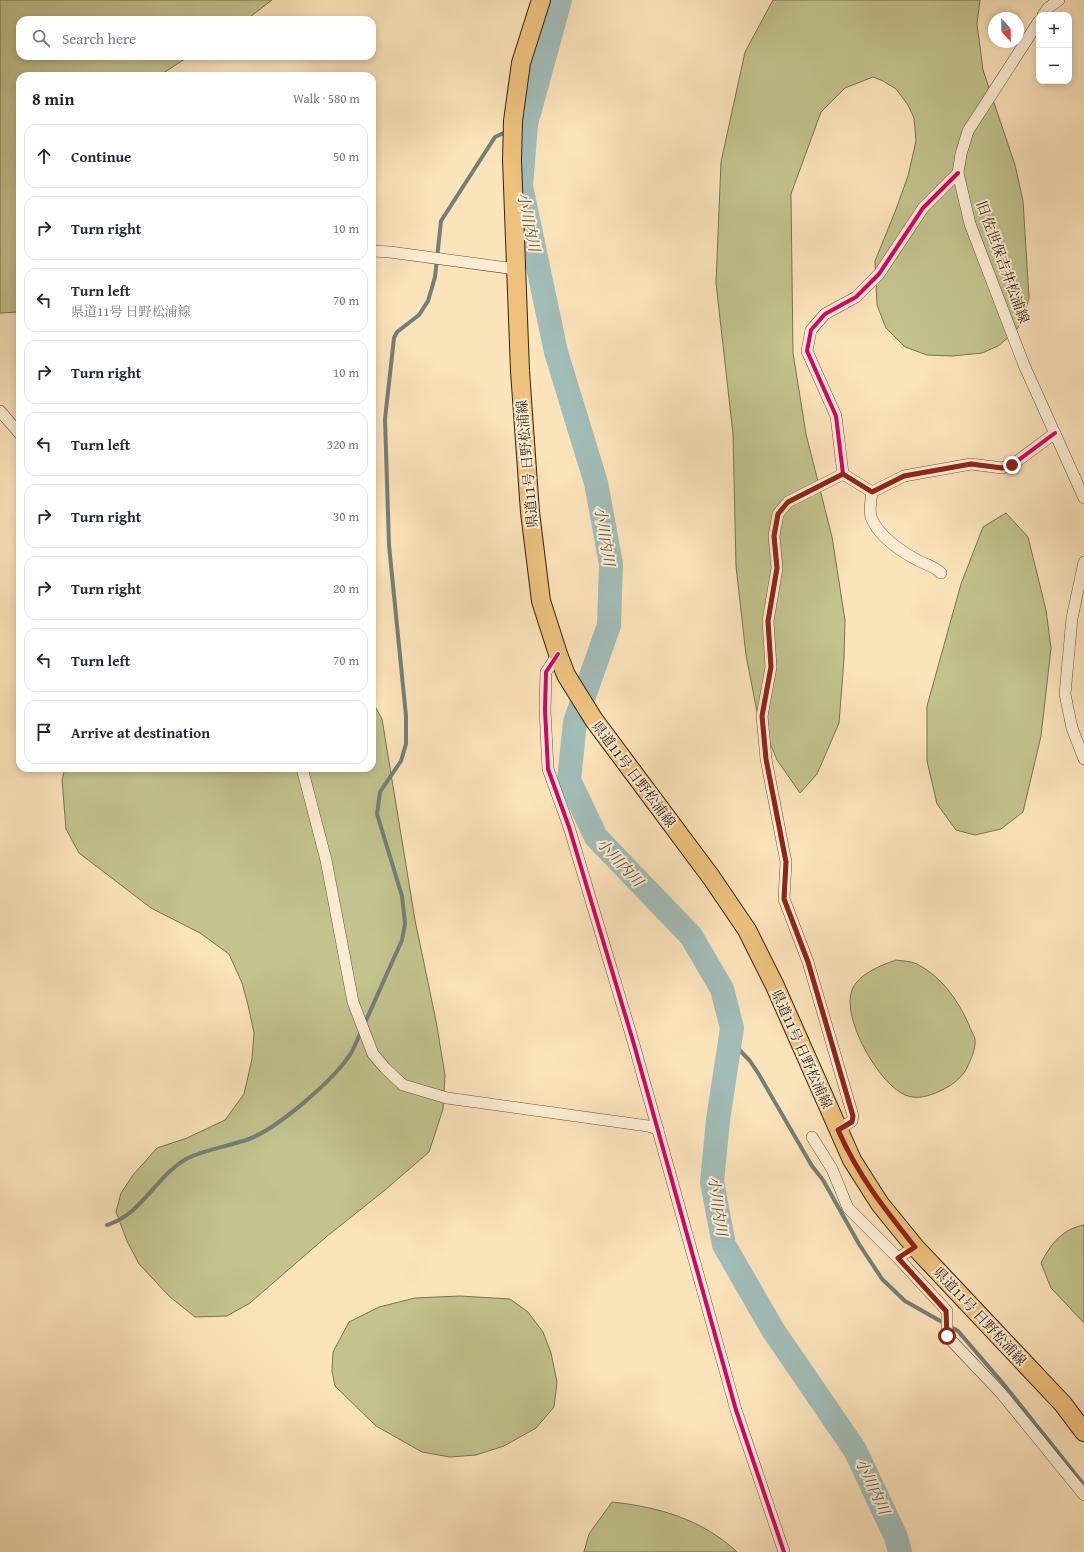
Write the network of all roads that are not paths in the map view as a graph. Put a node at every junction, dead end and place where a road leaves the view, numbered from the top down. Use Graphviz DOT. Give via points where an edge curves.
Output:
graph roads {
  1 [pos="541,0"];
  2 [pos="1060,0"];
  3 [pos="1045,12"];
  4 [pos="1036,26"];
  5 [pos="958,173"];
  6 [pos="376,251"];
  7 [pos="515,269"];
  8 [pos="0,411"];
  9 [pos="16,429"];
  10 [pos="1054,433"];
  11 [pos="843,474"];
  12 [pos="872,492"];
  13 [pos="1084,498"];
  14 [pos="1084,562"];
  15 [pos="941,574"];
  16 [pos="558,654"];
  17 [pos="1084,759"];
  18 [pos="303,772"];
  19 [pos="658,1129"];
  20 [pos="838,1130"];
  21 [pos="812,1137"];
  22 [pos="915,1247"];
  23 [pos="898,1258"];
  24 [pos="1084,1432"];
  25 [pos="1084,1495"];
  26 [pos="784,1552"];
  1 -- 7 [label="main road, 県道11号 日野松浦線" via="521,63 513,121"];
  2 -- 3 [label="street"];
  4 -- 5 [label="street, 旧 佐世保吉井松浦線" via="968,131"];
  5 -- 10 [label="street, 旧 佐世保吉井松浦線" via="970,224 1024,366"];
  5 -- 11 [label="street" via="923,208 879,274 856,297 825,314 811,330 807,351 836,416"];
  6 -- 7 [label="street"];
  7 -- 16 [label="main road, 県道11号 日野松浦線" via="530,512 541,601"];
  8 -- 9 [label="street"];
  10 -- 12 [label="street" via="1012,465 1002,468 971,464 904,476"];
  10 -- 13 [label="street, 旧 佐世保吉井松浦線"];
  11 -- 12 [label="street"];
  11 -- 20 [label="street" via="788,502 778,514 774,536 777,568 768,621 771,667 762,716 766,759 786,862 784,899 808,962 853,1116 852,1122"];
  12 -- 15 [label="street" via="871,516 880,531 894,545 936,568"];
  14 -- 17 [label="street" via="1072,618 1065,694 1072,728"];
  16 -- 19 [label="street" via="546,672 548,768 569,827"];
  16 -- 20 [label="main road, 県道11号 日野松浦線" via="566,675 594,720 711,877 747,930 775,986"];
  18 -- 19 [label="street" via="326,860 353,1002 373,1054 385,1068 403,1085 447,1098"];
  19 -- 26 [label="street" via="736,1410"];
  20 -- 22 [label="main road, 県道11号 日野松浦線" via="852,1160 880,1204"];
  21 -- 23 [label="street" via="832,1169 848,1208"];
  22 -- 23 [label="street"];
  22 -- 24 [label="main road, 県道11号 日野松浦線" via="1063,1404"];
  23 -- 25 [label="street" via="946,1311 947,1336 1001,1392"];
}
